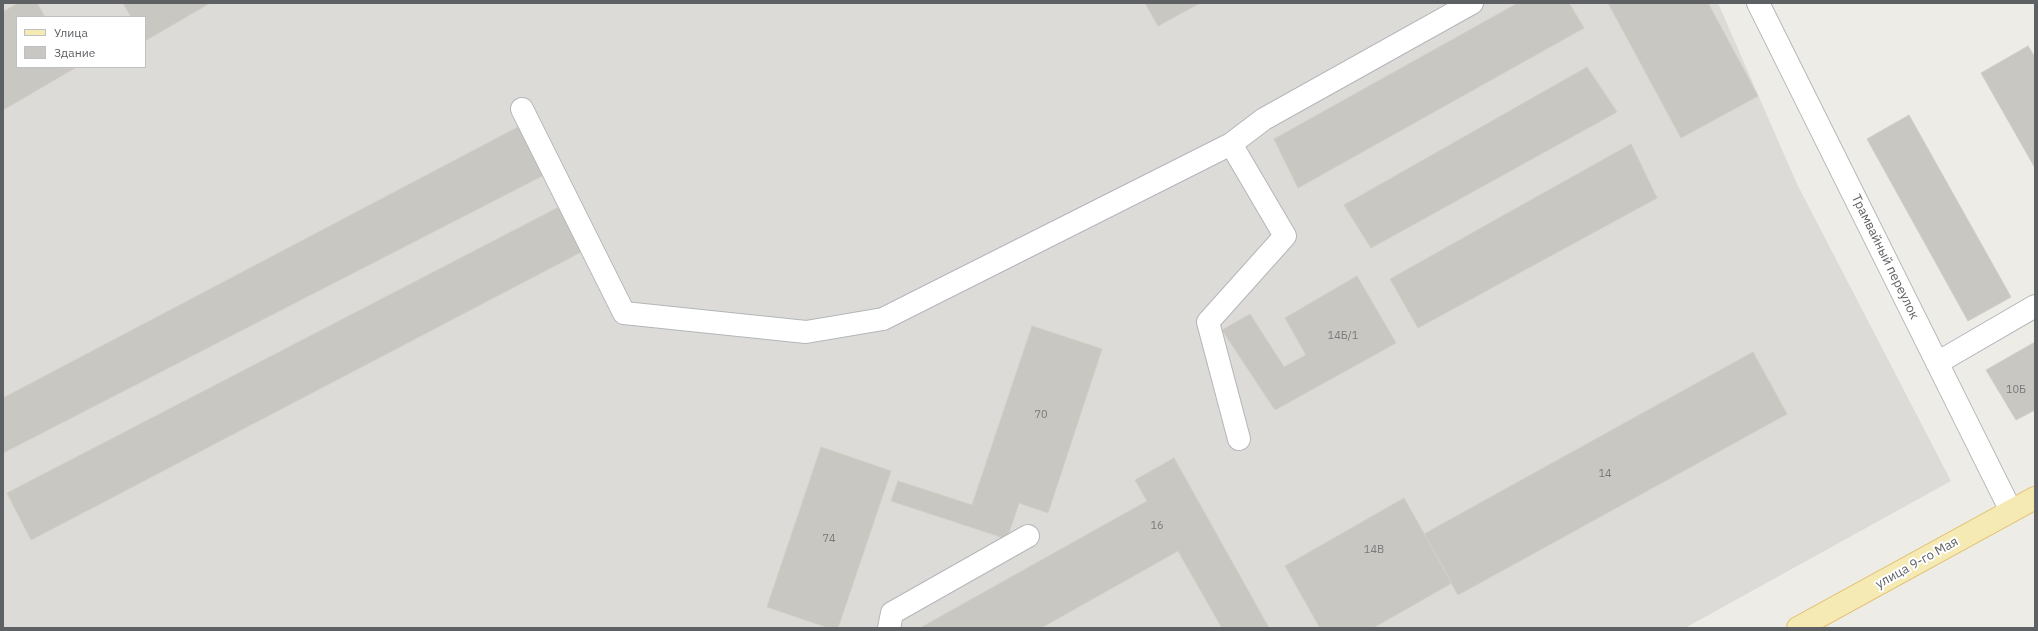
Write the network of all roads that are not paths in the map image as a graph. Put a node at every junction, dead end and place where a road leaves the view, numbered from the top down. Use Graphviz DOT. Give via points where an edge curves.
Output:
graph roads {
  1 [pos="1472,3"];
  2 [pos="1758,3"];
  3 [pos="522,109"];
  4 [pos="1231,144"];
  5 [pos="2035,306"];
  6 [pos="1937,363"];
  7 [pos="1239,439"];
  8 [pos="2035,498"];
  9 [pos="2011,511"];
  10 [pos="1028,536"];
  11 [pos="889,628"];
  12 [pos="1798,628"];
  1 -- 4 [label="street" via="1264,119"];
  2 -- 6 [label="street, Трамвайный переулок"];
  3 -- 4 [label="street" via="624,313 806,332 883,319"];
  4 -- 7 [label="street" via="1286,236 1208,322"];
  5 -- 6 [label="street"];
  6 -- 9 [label="street, Трамвайный переулок"];
  8 -- 9 [label="main road, улица 9-го Мая"];
  9 -- 12 [label="main road, улица 9-го Мая"];
  10 -- 11 [label="street" via="892,613"];
}
